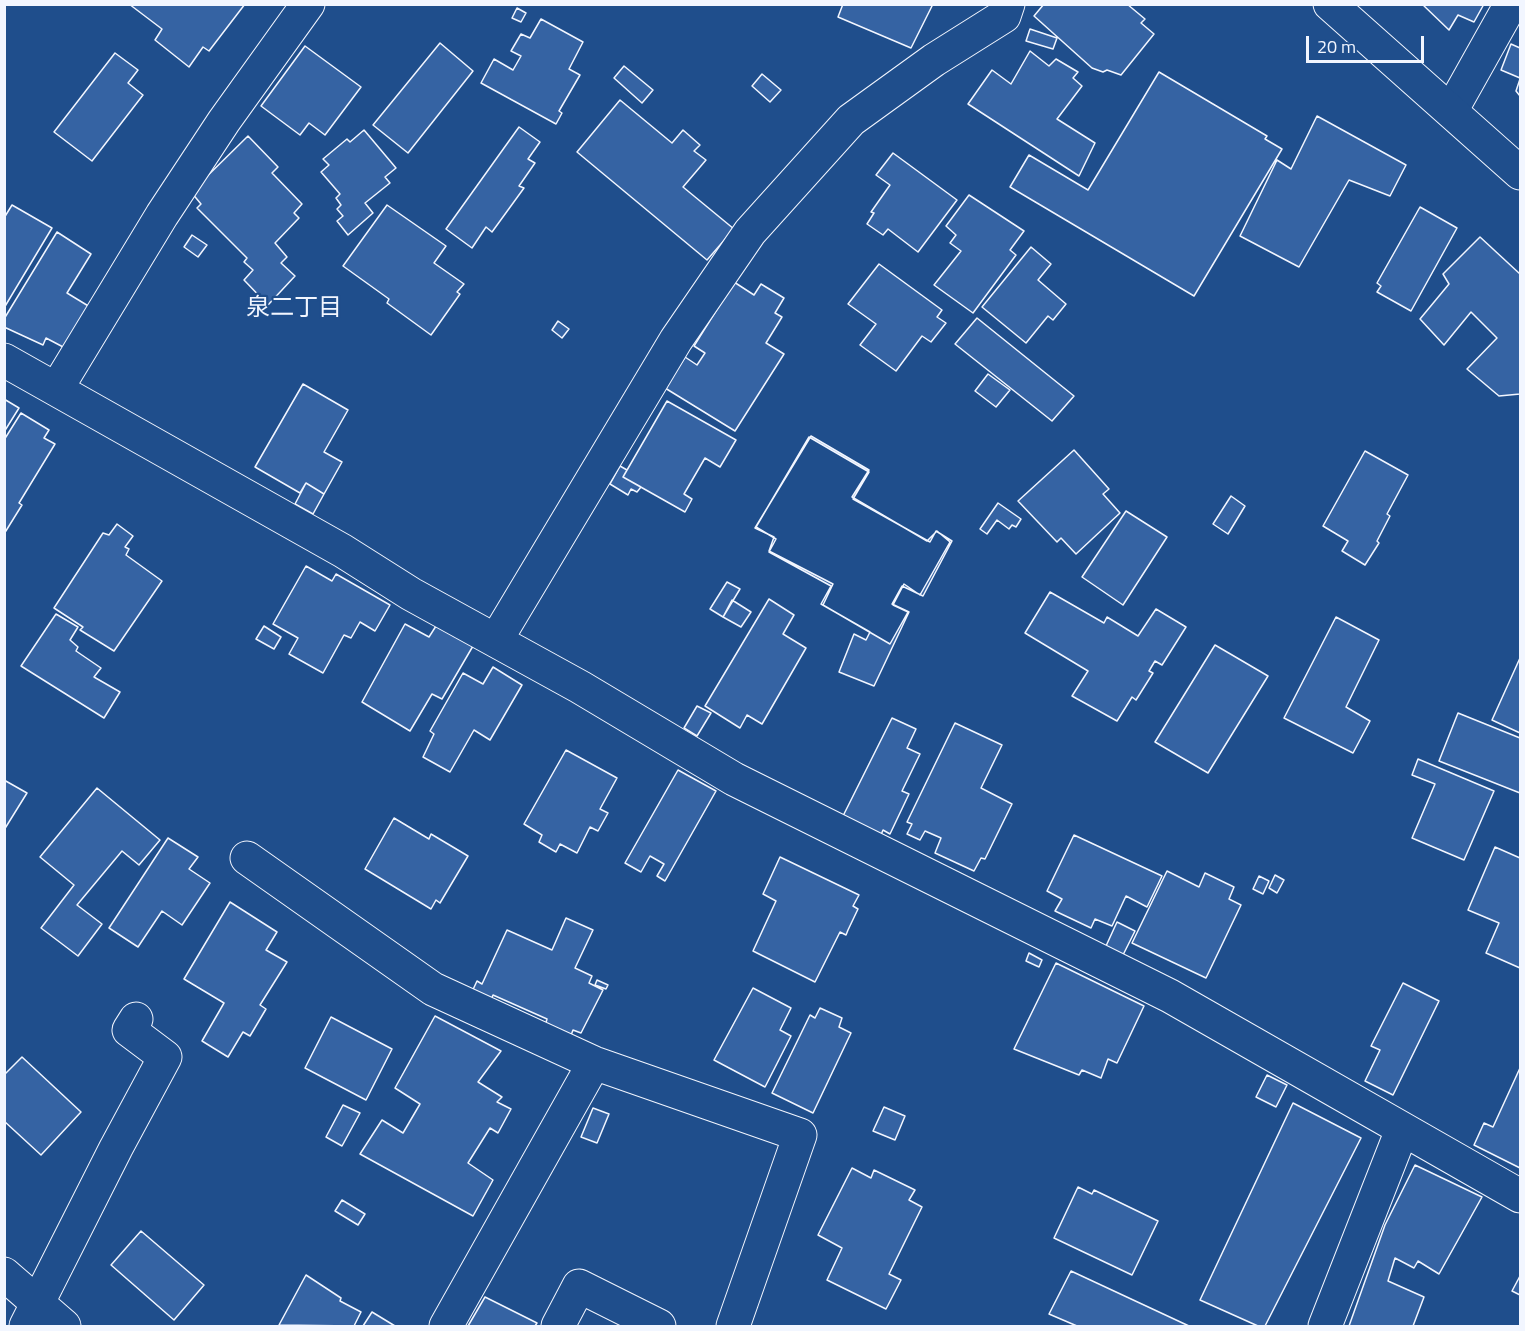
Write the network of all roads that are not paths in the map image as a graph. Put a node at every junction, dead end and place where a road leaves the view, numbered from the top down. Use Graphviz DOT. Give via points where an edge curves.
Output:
graph roads {
  1 [pos="308,4"];
  2 [pos="1008,4"];
  3 [pos="1330,4"];
  4 [pos="1511,4"];
  5 [pos="1451,111"];
  6 [pos="1521,173"];
  7 [pos="4,360"];
  8 [pos="57,388"];
  9 [pos="496,640"];
  10 [pos="247,858"];
  11 [pos="136,1019"];
  12 [pos="594,1063"];
  13 [pos="1402,1130"];
  14 [pos="1521,1196"];
  15 [pos="4,1274"];
  16 [pos="32,1315"];
  17 [pos="64,1326"];
  18 [pos="446,1326"];
  19 [pos="558,1326"];
  20 [pos="659,1326"];
  21 [pos="733,1326"];
  22 [pos="1325,1326"];
  1 -- 8 [label="main road" via="205,149"];
  2 -- 9 [label="main road" via="1004,16 851,120 750,232 676,340"];
  3 -- 5 [label="main road"];
  4 -- 5 [label="main road"];
  5 -- 6 [label="main road"];
  7 -- 8 [label="main road"];
  8 -- 9 [label="main road"];
  9 -- 13 [label="main road" via="734,779 1170,996 1265,1047"];
  10 -- 12 [label="main road" via="433,989"];
  11 -- 16 [label="main road" via="129,1030 165,1057"];
  12 -- 18 [label="main road"];
  12 -- 21 [label="main road" via="800,1135"];
  13 -- 14 [label="main road"];
  13 -- 22 [label="main road"];
  15 -- 16 [label="main road"];
  16 -- 17 [label="main road"];
  19 -- 20 [label="main road" via="579,1286"];
}
